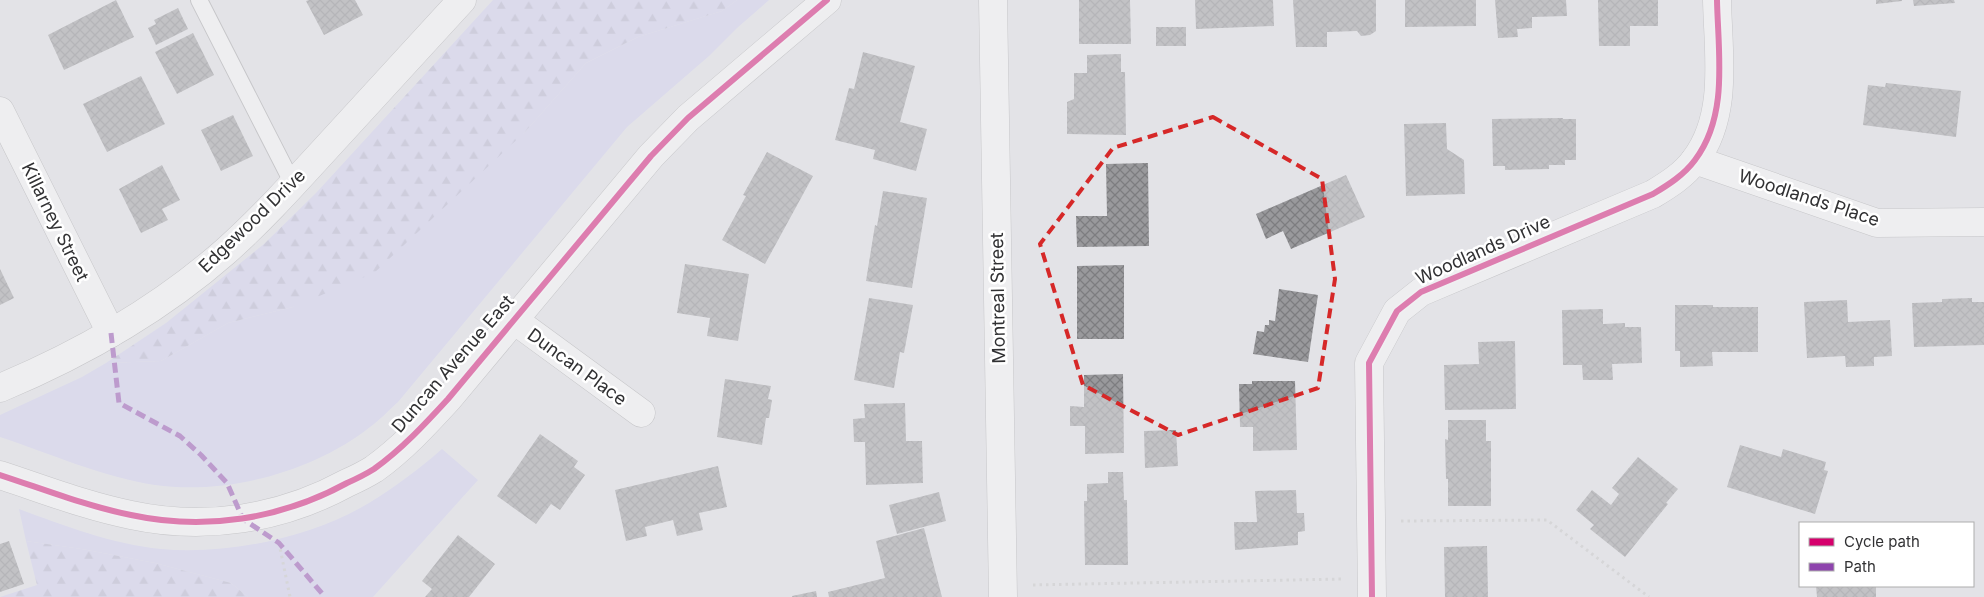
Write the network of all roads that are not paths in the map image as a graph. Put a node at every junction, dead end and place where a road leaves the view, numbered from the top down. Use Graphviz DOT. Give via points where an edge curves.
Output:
graph roads {
  1 [pos="199,0"];
  2 [pos="827,0"];
  3 [pos="993,0"];
  4 [pos="1717,0"];
  5 [pos="449,5"];
  6 [pos="0,110"];
  7 [pos="1695,160"];
  8 [pos="293,184"];
  9 [pos="1984,222"];
  10 [pos="514,320"];
  11 [pos="111,333"];
  12 [pos="0,388"];
  13 [pos="641,413"];
  14 [pos="0,475"];
  15 [pos="1372,588"];
  16 [pos="1003,591"];
  1 -- 8 [label="lane"];
  2 -- 10 [label="street, Duncan Avenue East" via="688,118 651,156"];
  3 -- 16 [label="street, Montreal Street"];
  4 -- 7 [label="street, Woodlands Drive" via="1718,101 1712,128"];
  5 -- 8 [label="street, Edgewood Drive"];
  6 -- 11 [label="street, Killarney Street"];
  7 -- 9 [label="street, Woodlands Place" via="1877,223"];
  7 -- 15 [label="street, Woodlands Drive" via="1683,173 1653,194 1422,292 1397,311 1369,363"];
  8 -- 11 [label="street, Edgewood Drive" via="226,251 193,278"];
  10 -- 13 [label="street, Duncan Place"];
  10 -- 14 [label="street, Duncan Avenue East" via="413,437 374,469 294,508 243,519 166,521 94,506"];
  11 -- 12 [label="street, Edgewood Drive" via="39,372"];
}
